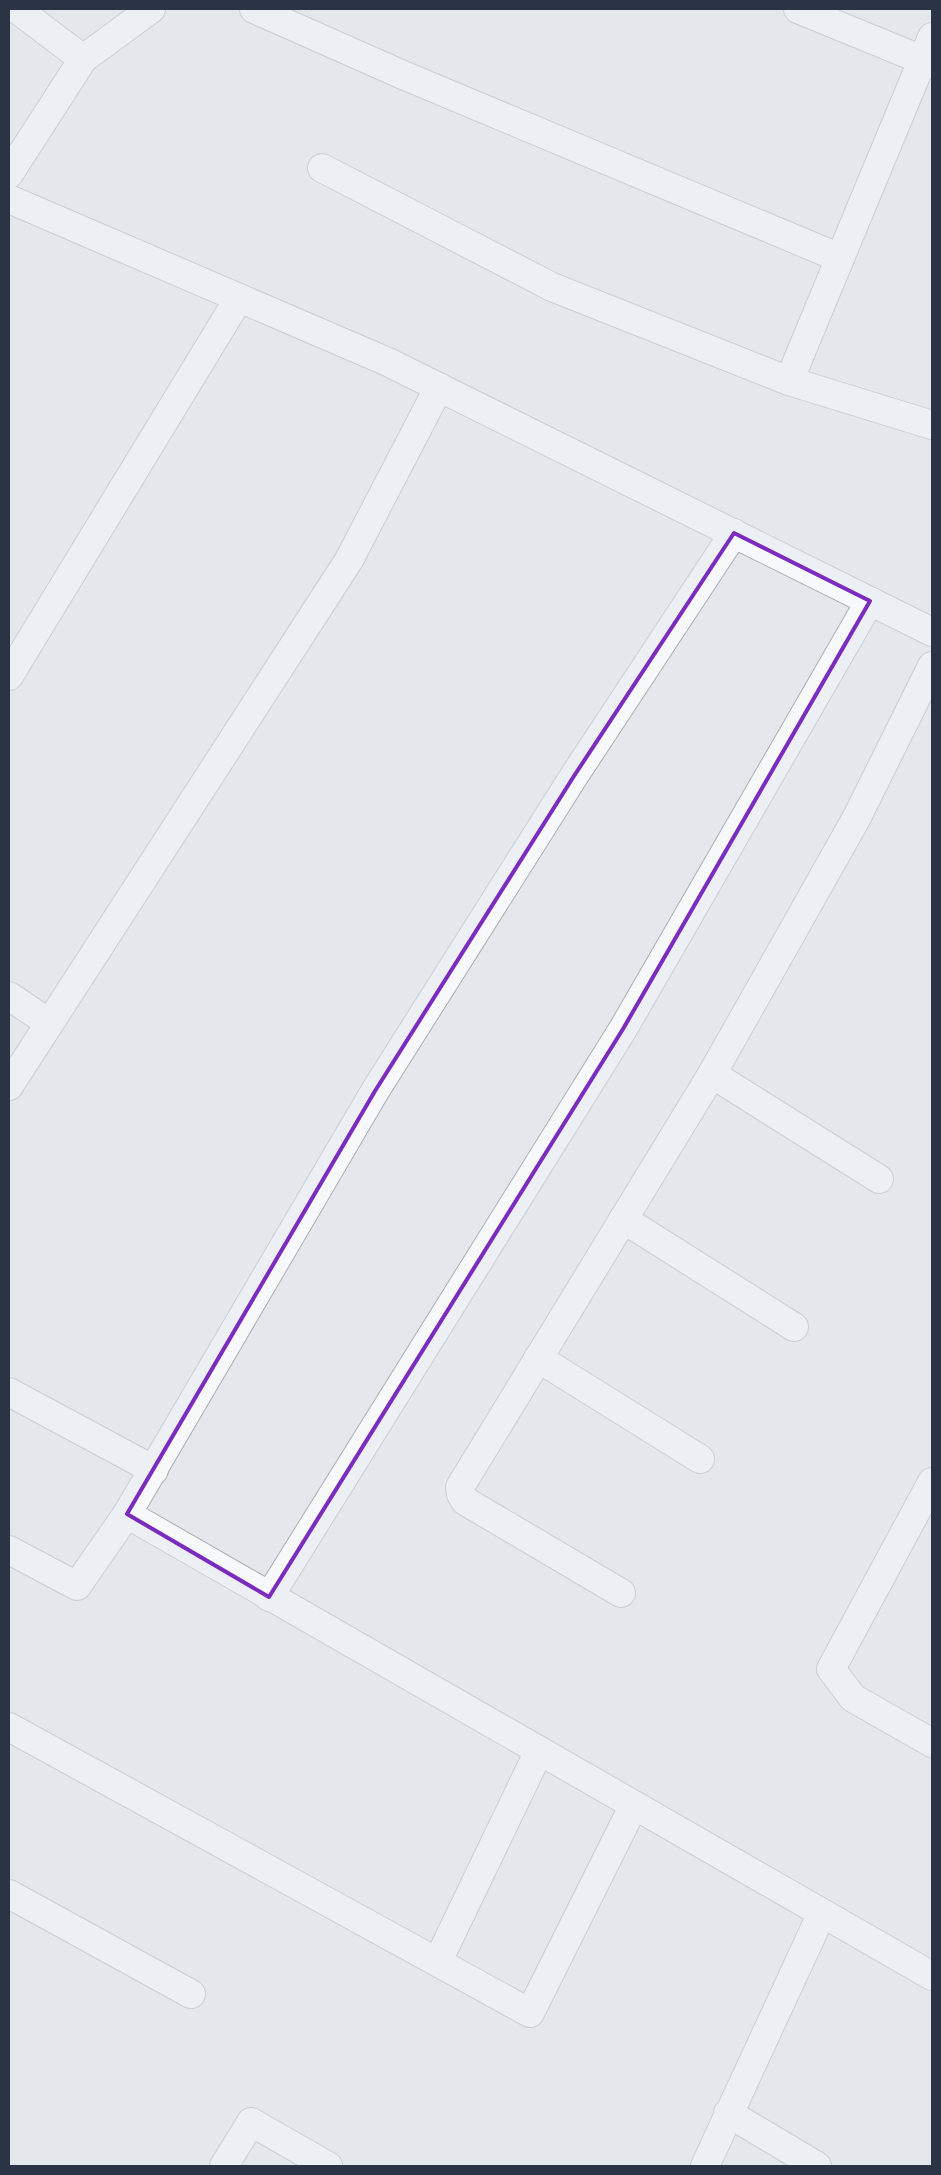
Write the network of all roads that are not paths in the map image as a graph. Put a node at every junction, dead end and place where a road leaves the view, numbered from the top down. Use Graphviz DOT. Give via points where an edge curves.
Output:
graph roads {
  1 [pos="17,9"];
  2 [pos="151,9"];
  3 [pos="254,9"];
  4 [pos="798,9"];
  5 [pos="929,54"];
  6 [pos="83,59"];
  7 [pos="322,168"];
  8 [pos="9,174"];
  9 [pos="9,199"];
  10 [pos="840,258"];
  11 [pos="239,298"];
  12 [pos="789,381"];
  13 [pos="439,387"];
  14 [pos="932,425"];
  15 [pos="734,533"];
  16 [pos="870,601"];
  17 [pos="932,632"];
  18 [pos="932,666"];
  19 [pos="9,676"];
  20 [pos="9,996"];
  21 [pos="49,1023"];
  22 [pos="712,1074"];
  23 [pos="9,1086"];
  24 [pos="879,1179"];
  25 [pos="623,1219"];
  26 [pos="794,1327"];
  27 [pos="538,1358"];
  28 [pos="9,1392"];
  29 [pos="700,1459"];
  30 [pos="154,1470"];
  31 [pos="932,1482"];
  32 [pos="127,1514"];
  33 [pos="9,1550"];
  34 [pos="621,1593"];
  35 [pos="269,1597"];
  36 [pos="9,1727"];
  37 [pos="932,1743"];
  38 [pos="539,1751"];
  39 [pos="634,1805"];
  40 [pos="9,1894"];
  41 [pos="822,1913"];
  42 [pos="438,1961"];
  43 [pos="932,1976"];
  44 [pos="191,1994"];
  45 [pos="728,2113"];
  46 [pos="224,2166"];
  47 [pos="328,2166"];
  48 [pos="705,2166"];
  49 [pos="817,2166"];
  1 -- 6 [label="street"];
  2 -- 6 [label="street"];
  3 -- 10 [label="street"];
  4 -- 5 [label="street"];
  5 -- 10 [label="street"];
  6 -- 8 [label="street"];
  7 -- 12 [label="street" via="552,287"];
  9 -- 11 [label="street"];
  10 -- 12 [label="street"];
  11 -- 13 [label="street"];
  11 -- 19 [label="street"];
  12 -- 14 [label="street"];
  13 -- 15 [label="street"];
  13 -- 21 [label="street" via="349,560"];
  15 -- 16 [label="street"];
  15 -- 30 [label="street" via="574,776 375,1092"];
  16 -- 17 [label="street"];
  16 -- 35 [label="street" via="623,1029"];
  18 -- 22 [label="street" via="856,818"];
  20 -- 21 [label="street"];
  21 -- 23 [label="street"];
  22 -- 24 [label="street"];
  22 -- 25 [label="street"];
  25 -- 26 [label="street"];
  25 -- 27 [label="street"];
  27 -- 29 [label="street"];
  27 -- 34 [label="street" via="465,1478 460,1487 461,1494 465,1501"];
  28 -- 30 [label="street"];
  30 -- 32 [label="street"];
  31 -- 37 [label="street" via="831,1669 853,1698"];
  32 -- 33 [label="street" via="77,1586"];
  32 -- 35 [label="street"];
  35 -- 38 [label="street"];
  36 -- 42 [label="street"];
  38 -- 39 [label="street"];
  38 -- 42 [label="street"];
  39 -- 41 [label="street"];
  39 -- 42 [label="street" via="530,2013"];
  40 -- 44 [label="street"];
  41 -- 43 [label="street"];
  41 -- 45 [label="street"];
  45 -- 48 [label="street"];
  45 -- 49 [label="street"];
  46 -- 47 [label="street" via="251,2122"];
}
